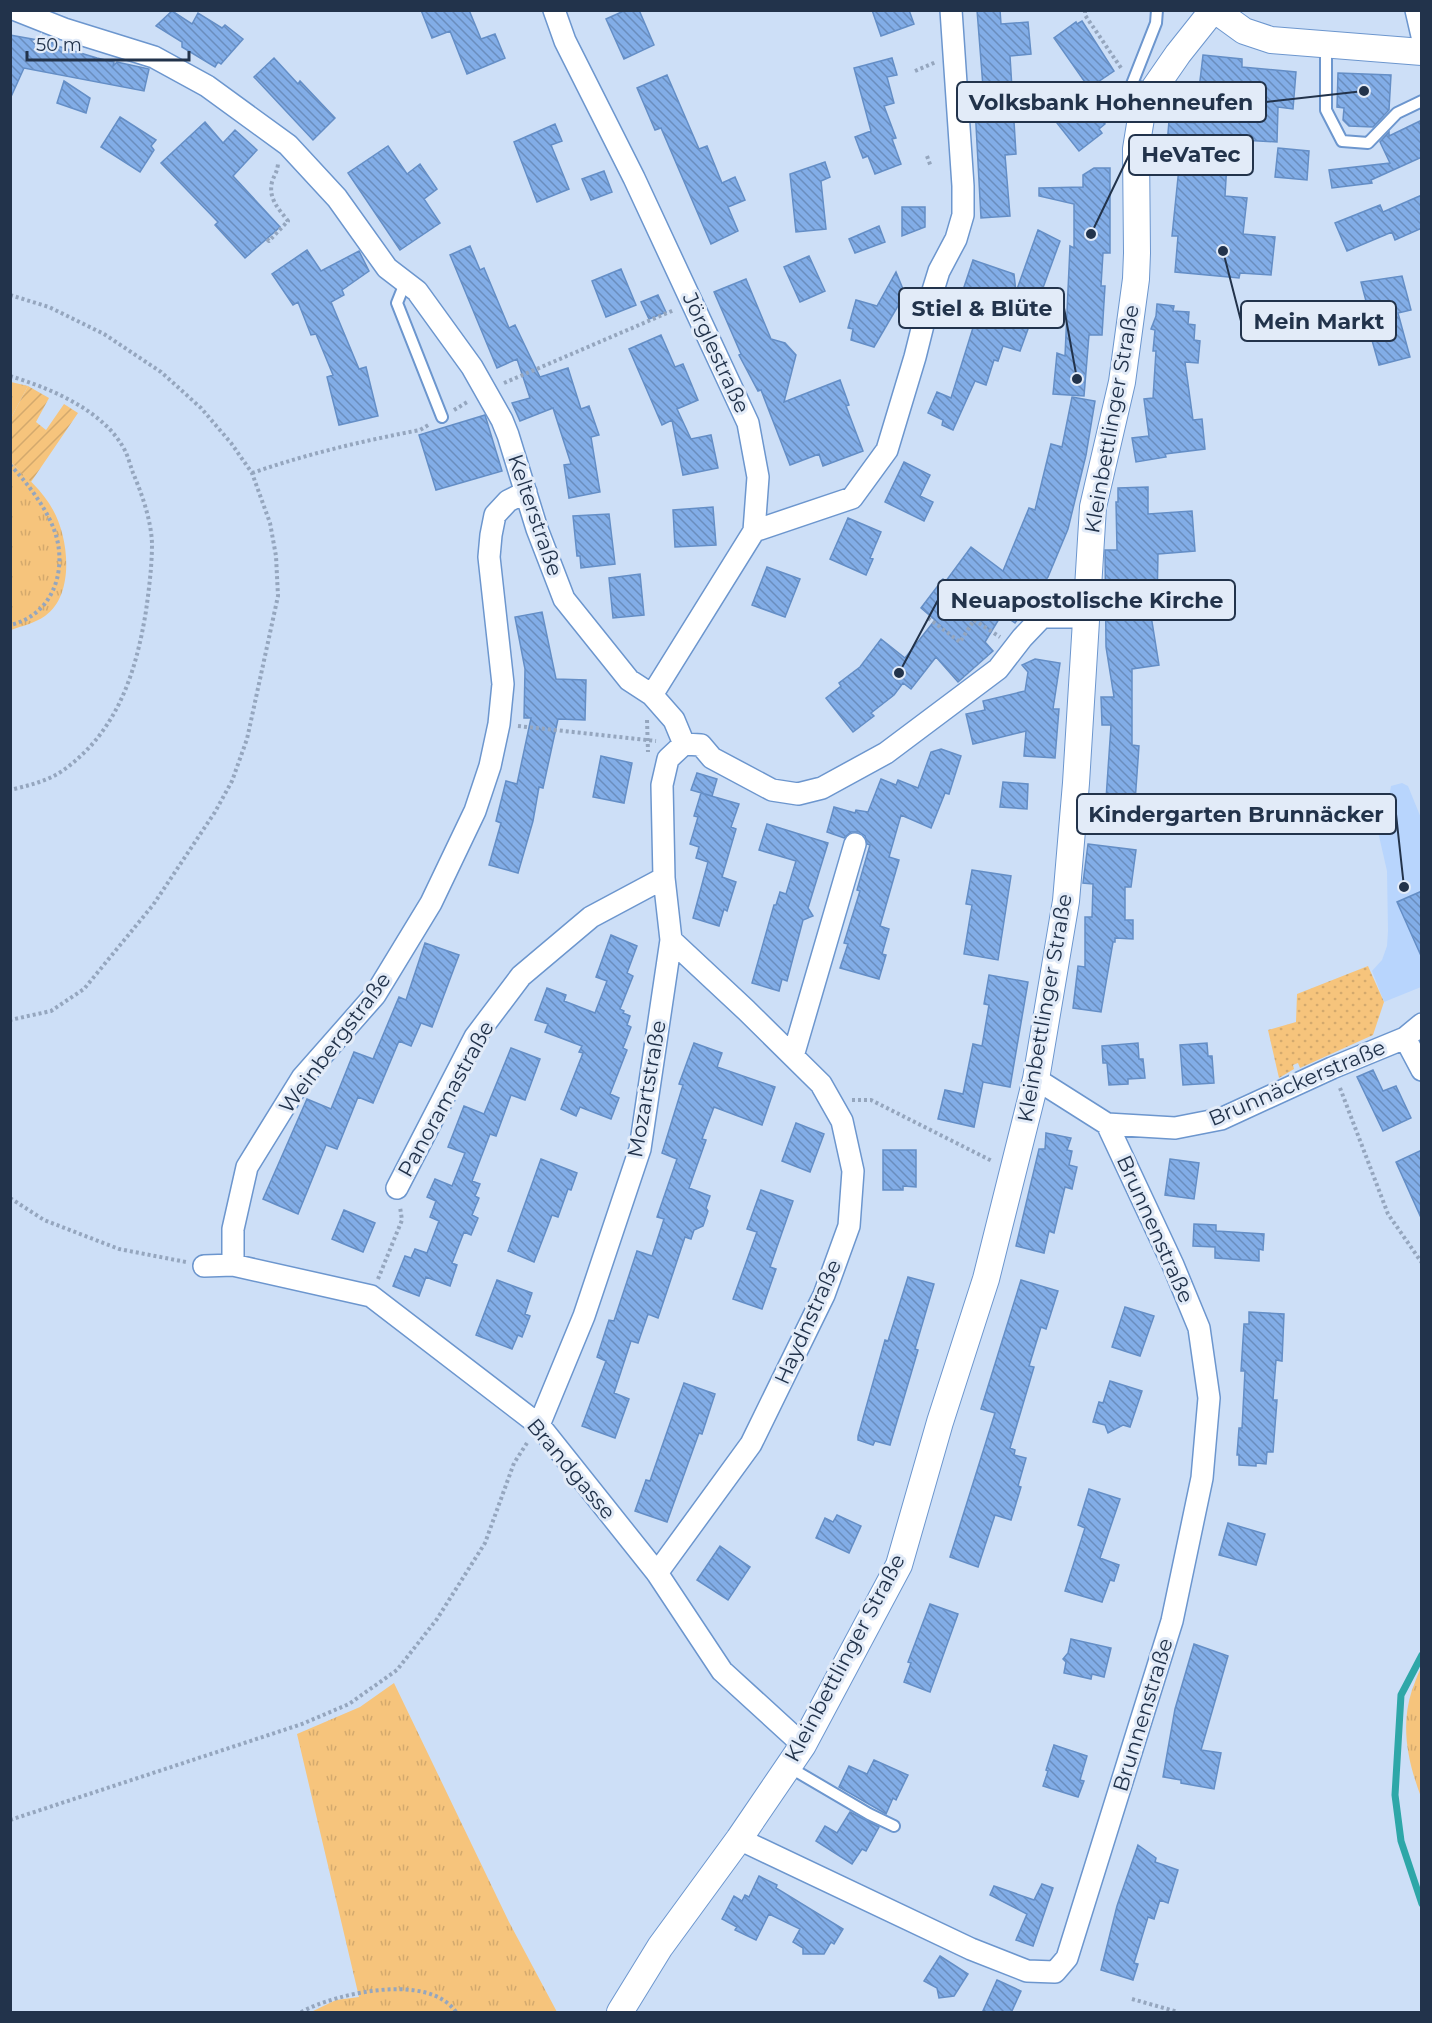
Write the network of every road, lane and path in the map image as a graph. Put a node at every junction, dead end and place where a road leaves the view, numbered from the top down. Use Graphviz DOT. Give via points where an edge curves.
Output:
graph roads {
  1 [pos="16,10"];
  2 [pos="554,10"];
  3 [pos="951,10"];
  4 [pos="1085,10"];
  5 [pos="1157,10"];
  6 [pos="1214,10"];
  7 [pos="1416,10"];
  8 [pos="1422,36"];
  9 [pos="1326,45"];
  10 [pos="1422,52"];
  11 [pos="1142,88"];
  12 [pos="1422,101"];
  13 [pos="1199,107"];
  14 [pos="1141,118"];
  15 [pos="927,156"];
  16 [pos="931,167"];
  17 [pos="277,174"];
  18 [pos="267,238"];
  19 [pos="405,283"];
  20 [pos="10,295"];
  21 [pos="692,303"];
  22 [pos="10,376"];
  23 [pos="486,391"];
  24 [pos="442,417"];
  25 [pos="10,465"];
  26 [pos="252,473"];
  27 [pos="526,492"];
  28 [pos="754,531"];
  29 [pos="954,584"];
  30 [pos="1085,617"];
  31 [pos="928,618"];
  32 [pos="974,620"];
  33 [pos="10,625"];
  34 [pos="1015,647"];
  35 [pos="652,695"];
  36 [pos="499,724"];
  37 [pos="648,740"];
  38 [pos="684,744"];
  39 [pos="10,789"];
  40 [pos="855,844"];
  41 [pos="664,878"];
  42 [pos="671,940"];
  43 [pos="10,1020"];
  44 [pos="1422,1024"];
  45 [pos="1405,1038"];
  46 [pos="793,1056"];
  47 [pos="1332,1068"];
  48 [pos="1422,1070"];
  49 [pos="1036,1079"];
  50 [pos="830,1100"];
  51 [pos="1107,1124"];
  52 [pos="1013,1172"];
  53 [pos="397,1188"];
  54 [pos="10,1198"];
  55 [pos="1422,1263"];
  56 [pos="233,1265"];
  57 [pos="204,1266"];
  58 [pos="371,1296"];
  59 [pos="539,1425"];
  60 [pos="657,1574"];
  61 [pos="803,1745"];
  62 [pos="788,1767"];
  63 [pos="10,1820"];
  64 [pos="894,1826"];
  65 [pos="739,1839"];
  66 [pos="1132,1999"];
  67 [pos="301,2013"];
  68 [pos="456,2013"];
  69 [pos="620,2013"];
  70 [pos="1178,2013"];
  1 -- 19 [label="street, Kelterstraße" via="154,57 207,86 288,146 337,198 387,268"];
  2 -- 21 [label="street, Jörglestraße" via="565,41"];
  3 -- 28 [label="street" via="963,215 956,239 939,271 887,450 852,498"];
  4 -- 11 [label="path" via="1090,23"];
  5 -- 11 [label="lane"];
  6 -- 9 [label="street" via="1244,32 1271,40"];
  6 -- 11 [label="street, Kleinbettlinger Straße" via="1178,54"];
  7 -- 8 [label="street"];
  9 -- 10 [label="street"];
  9 -- 12 [label="lane" via="1326,110 1342,141 1368,143 1397,113"];
  11 -- 14 [label="street, Kleinbettlinger Straße"];
  13 -- 14 [label="path" via="1195,107 1196,119 1188,121"];
  14 -- 30 [label="street, Kleinbettlinger Straße" via="1136,149 1136,279 1122,382 1093,507"];
  15 -- 16 [label="path"];
  17 -- 18 [label="path" via="272,181 272,199 288,221 269,241"];
  19 -- 23 [label="street, Kelterstraße" via="417,291"];
  19 -- 24 [label="lane" via="397,303"];
  20 -- 26 [label="path" via="49,307 104,334 161,372 201,408"];
  21 -- 23 [label="path"];
  21 -- 28 [label="street, Jörglestraße" via="748,423 758,477"];
  22 -- 39 [label="path" via="49,390 100,418 123,447 142,495 152,541 150,586 141,639 132,677 115,714 90,748 64,770 38,783"];
  23 -- 27 [label="street, Kelterstraße" via="508,435"];
  24 -- 26 [label="path" via="420,430 329,449"];
  25 -- 33 [label="path" via="46,511 57,538 60,565 54,590 41,610"];
  26 -- 43 [label="path" via="270,523 278,596 247,739 232,780 153,905 84,989 51,1011"];
  27 -- 35 [label="street, Kelterstraße" via="564,599 629,680"];
  27 -- 36 [label="street, Weinbergstraße" via="508,501 495,515 490,535 502,684"];
  28 -- 35 [label="street, Jörglestraße"];
  29 -- 32 [label="path" via="982,607"];
  30 -- 34 [label="street" via="1042,617"];
  30 -- 49 [label="street, Kleinbettlinger Straße" via="1066,901"];
  31 -- 32 [label="path" via="960,642"];
  32 -- 34 [label="path"];
  34 -- 38 [label="street" via="998,669 886,753 822,788 798,794 772,790 712,758 701,745"];
  35 -- 38 [label="street, Kelterstraße" via="674,720"];
  36 -- 37 [label="path"];
  36 -- 56 [label="street, Weinbergstraße" via="478,803 431,903 375,995 302,1078 247,1167 233,1229"];
  38 -- 41 [label="street, Mozartstraße" via="668,759 662,784"];
  40 -- 46 [label="street"];
  41 -- 42 [label="street, Mozartstraße"];
  41 -- 53 [label="street, Panoramastraße" via="591,917 521,976 476,1036"];
  42 -- 46 [label="street, Haydnstraße"];
  42 -- 59 [label="street, Mozartstraße" via="640,1149 584,1316"];
  44 -- 45 [label="street, Brunnäckerstraße"];
  45 -- 47 [label="street, Brunnäckerstraße"];
  45 -- 48 [label="street"];
  46 -- 50 [label="street, Haydnstraße" via="822,1084"];
  47 -- 51 [label="street, Brunnäckerstraße" via="1221,1119 1175,1128"];
  47 -- 55 [label="path" via="1389,1214"];
  49 -- 51 [label="street, Brunnäckerstraße"];
  49 -- 52 [label="street, Kleinbettlinger Straße"];
  50 -- 52 [label="path" via="871,1100"];
  50 -- 60 [label="street, Haydnstraße" via="842,1121 853,1171 849,1226 824,1294 750,1444"];
  51 -- 65 [label="street, Brunnenstraße" via="1199,1328 1209,1398 1202,1478 1172,1621 1067,1958 1055,1972 1027,1971 971,1949"];
  52 -- 61 [label="street, Kleinbettlinger Straße" via="986,1279 899,1565"];
  53 -- 58 [label="path" via="402,1220"];
  54 -- 57 [label="path" via="44,1220 119,1249"];
  56 -- 57 [label="street, Brandgasse"];
  56 -- 58 [label="street, Brandgasse"];
  58 -- 59 [label="street, Brandgasse"];
  59 -- 60 [label="street, Brandgasse"];
  59 -- 63 [label="path" via="514,1463 485,1543 436,1619 397,1670 349,1704 302,1724"];
  60 -- 61 [label="street, Brandgasse" via="722,1671"];
  61 -- 62 [label="street, Kleinbettlinger Straße"];
  62 -- 64 [label="lane"];
  62 -- 65 [label="street, Kleinbettlinger Straße"];
  65 -- 69 [label="street, Kleinbettlinger Straße" via="660,1947"];
  66 -- 70 [label="path"];
  67 -- 68 [label="path" via="334,1998 397,1990 436,1995"];
}
